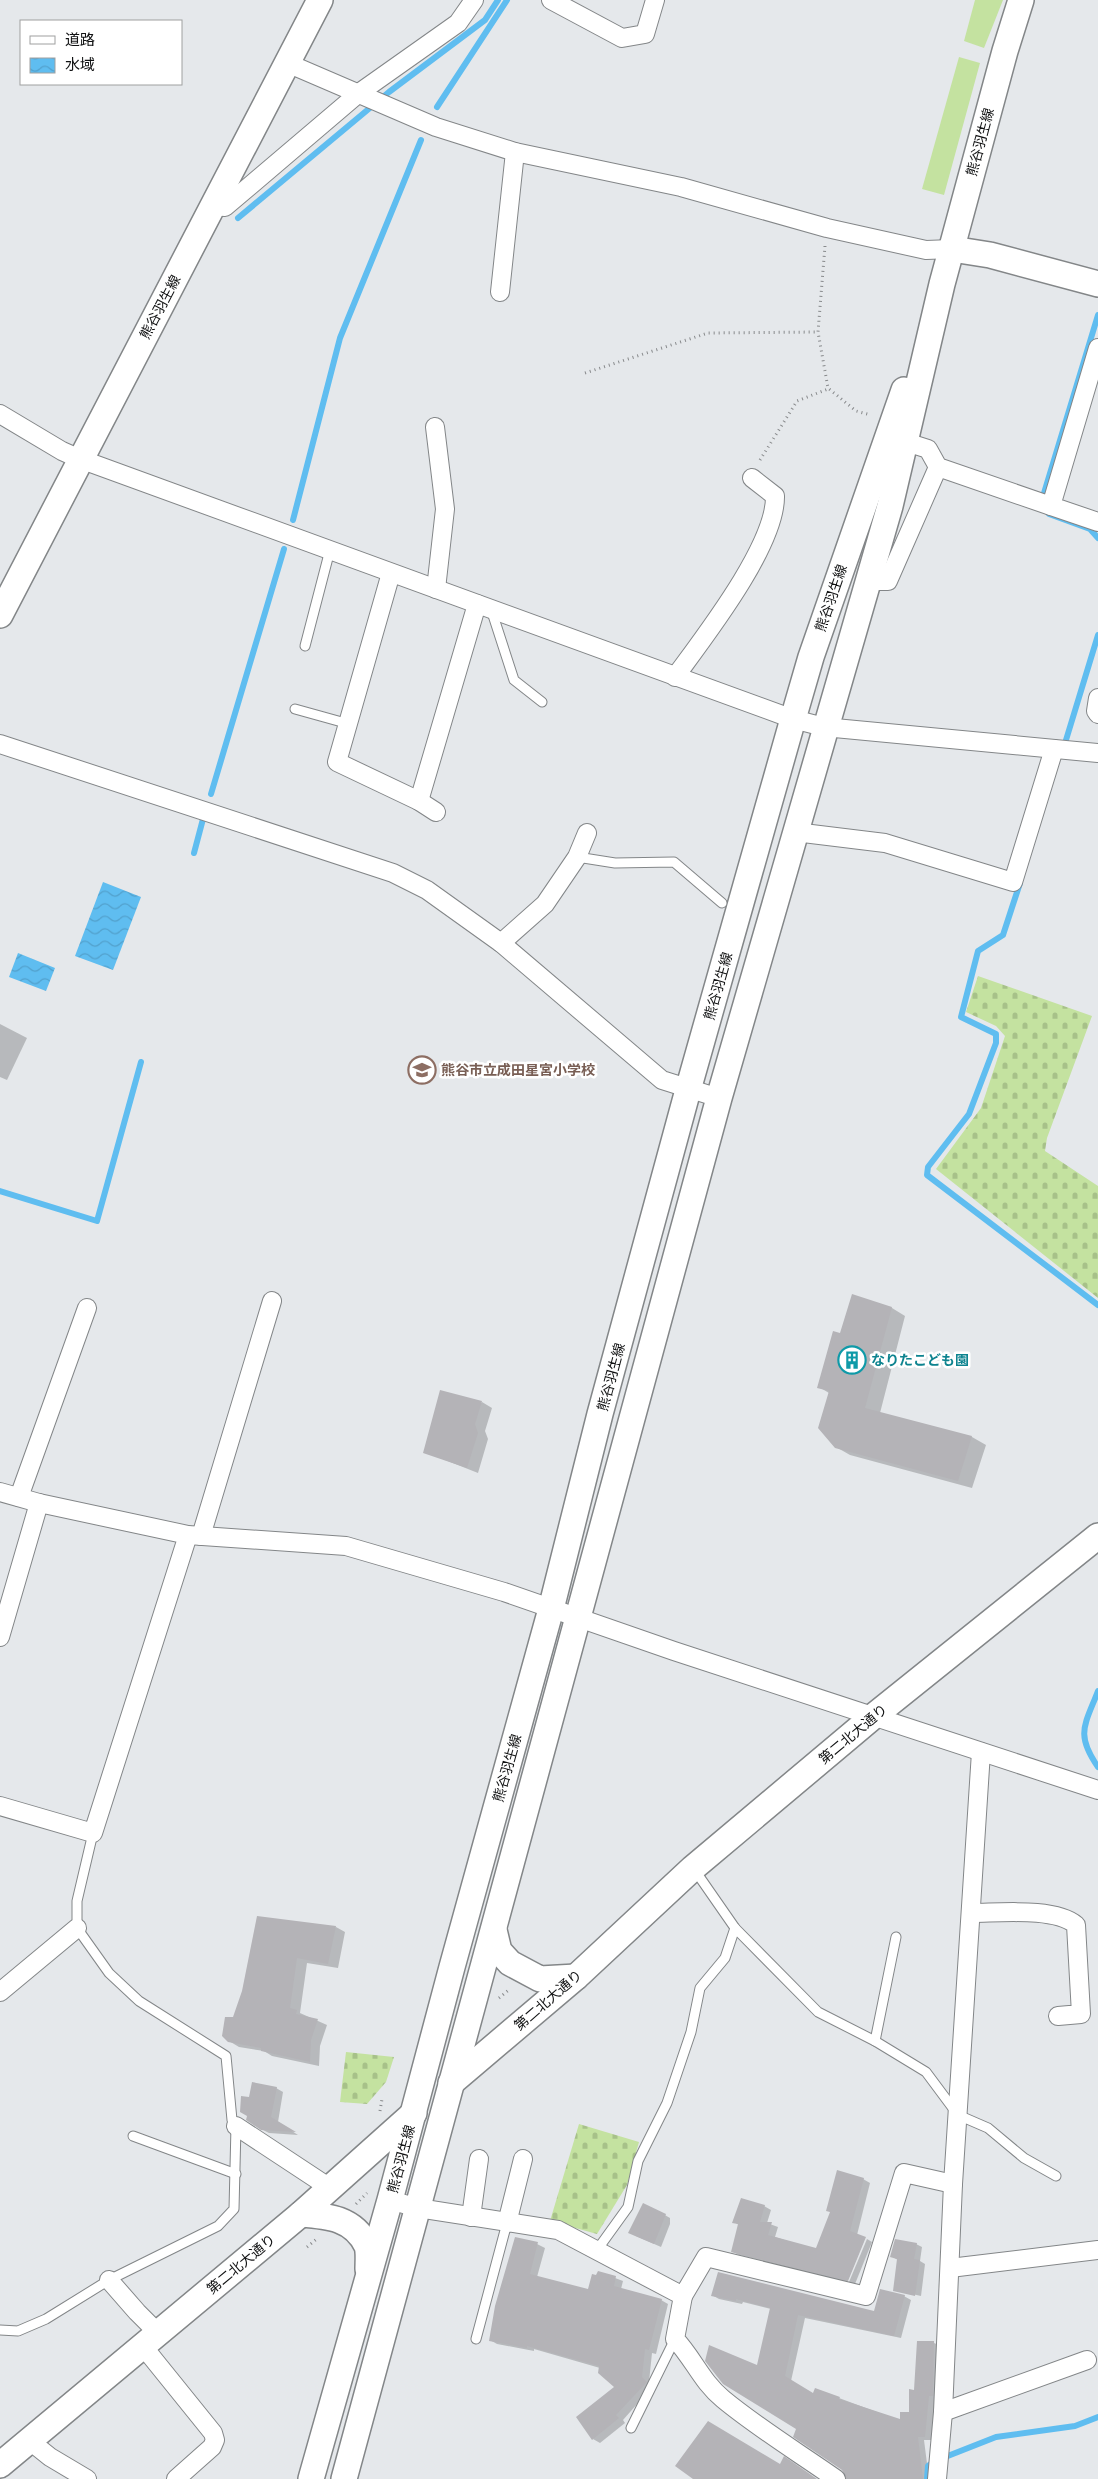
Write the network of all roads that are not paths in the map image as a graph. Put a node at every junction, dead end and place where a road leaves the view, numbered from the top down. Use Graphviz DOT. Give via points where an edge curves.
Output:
graph roads {
  1 [pos="320,0"];
  2 [pos="474,0"];
  3 [pos="551,0"];
  4 [pos="655,0"];
  5 [pos="1021,0"];
  6 [pos="287,63"];
  7 [pos="361,94"];
  8 [pos="515,152"];
  9 [pos="213,206"];
  10 [pos="952,249"];
  11 [pos="942,284"];
  12 [pos="1098,284"];
  13 [pos="500,292"];
  14 [pos="1098,348"];
  15 [pos="0,414"];
  16 [pos="435,427"];
  17 [pos="906,442"];
  18 [pos="80,459"];
  19 [pos="938,467"];
  20 [pos="752,478"];
  21 [pos="1051,506"];
  22 [pos="1098,522"];
  23 [pos="330,550"];
  24 [pos="392,573"];
  25 [pos="868,581"];
  26 [pos="436,589"];
  27 [pos="484,606"];
  28 [pos="0,615"];
  29 [pos="305,646"];
  30 [pos="675,677"];
  31 [pos="1098,698"];
  32 [pos="542,702"];
  33 [pos="295,710"];
  34 [pos="1098,714"];
  35 [pos="793,719"];
  36 [pos="349,724"];
  37 [pos="824,727"];
  38 [pos="0,744"];
  39 [pos="1054,749"];
  40 [pos="1098,753"];
  41 [pos="419,801"];
  42 [pos="436,812"];
  43 [pos="795,832"];
  44 [pos="587,833"];
  45 [pos="577,858"];
  46 [pos="722,903"];
  47 [pos="501,943"];
  48 [pos="688,1090"];
  49 [pos="719,1098"];
  50 [pos="272,1301"];
  51 [pos="87,1308"];
  52 [pos="0,1492"];
  53 [pos="19,1497"];
  54 [pos="39,1503"];
  55 [pos="195,1535"];
  56 [pos="1098,1536"];
  57 [pos="551,1609"];
  58 [pos="579,1618"];
  59 [pos="0,1637"];
  60 [pos="875,1716"];
  61 [pos="981,1752"];
  62 [pos="1098,1790"];
  63 [pos="0,1806"];
  64 [pos="93,1834"];
  65 [pos="693,1868"];
  66 [pos="972,1913"];
  67 [pos="77,1928"];
  68 [pos="735,1928"];
  69 [pos="494,1930"];
  70 [pos="896,1937"];
  71 [pos="576,1977"];
  72 [pos="0,1992"];
  73 [pos="1058,2016"];
  74 [pos="875,2041"];
  75 [pos="452,2081"];
  76 [pos="412,2115"];
  77 [pos="958,2115"];
  78 [pos="236,2126"];
  79 [pos="133,2136"];
  80 [pos="479,2158"];
  81 [pos="523,2159"];
  82 [pos="236,2174"];
  83 [pos="1056,2176"];
  84 [pos="953,2184"];
  85 [pos="330,2188"];
  86 [pos="390,2200"];
  87 [pos="418,2208"];
  88 [pos="301,2214"];
  89 [pos="471,2217"];
  90 [pos="507,2223"];
  91 [pos="597,2250"];
  92 [pos="1098,2250"];
  93 [pos="950,2268"];
  94 [pos="368,2277"];
  95 [pos="109,2280"];
  96 [pos="683,2296"];
  97 [pos="0,2330"];
  98 [pos="150,2339"];
  99 [pos="476,2339"];
  100 [pos="675,2339"];
  101 [pos="1086,2360"];
  102 [pos="943,2412"];
  103 [pos="630,2428"];
  104 [pos="30,2441"];
  105 [pos="0,2465"];
  106 [pos="938,2477"];
  107 [pos="87,2479"];
  108 [pos="176,2479"];
  109 [pos="311,2479"];
  110 [pos="344,2479"];
  111 [pos="836,2479"];
  1 -- 6 [label="main road, 熊谷羽生線"];
  2 -- 7 [label="street" via="458,23"];
  3 -- 4 [label="street" via="622,38 645,34"];
  5 -- 10 [label="main road, 熊谷羽生線"];
  6 -- 7 [label="street"];
  6 -- 9 [label="main road, 熊谷羽生線"];
  7 -- 8 [label="street" via="436,127"];
  7 -- 9 [label="street" via="225,207"];
  8 -- 10 [label="street" via="681,187 827,228 926,250"];
  8 -- 13 [label="street"];
  9 -- 18 [label="main road, 熊谷羽生線"];
  10 -- 11 [label="main road, 熊谷羽生線"];
  10 -- 12 [label="main road" via="990,255"];
  11 -- 17 [label="main road, 熊谷羽生線"];
  11 -- 35 [label="main road, 熊谷羽生線" via="810,657"];
  14 -- 21 [label="street"];
  15 -- 18 [label="street"];
  16 -- 26 [label="street" via="445,509"];
  17 -- 19 [label="street" via="928,449"];
  17 -- 25 [label="main road, 熊谷羽生線"];
  18 -- 23 [label="street"];
  18 -- 28 [label="main road, 熊谷羽生線"];
  19 -- 21 [label="street"];
  19 -- 25 [label="street" via="888,581"];
  20 -- 30 [label="street" via="775,496 772,524 711,628"];
  21 -- 22 [label="street"];
  23 -- 24 [label="street"];
  23 -- 29 [label="lane"];
  24 -- 26 [label="street"];
  24 -- 36 [label="street"];
  25 -- 37 [label="main road, 熊谷羽生線"];
  26 -- 27 [label="street"];
  27 -- 30 [label="street"];
  27 -- 32 [label="lane" via="514,680"];
  27 -- 41 [label="street"];
  30 -- 35 [label="street"];
  31 -- 34 [label="street"];
  33 -- 36 [label="lane"];
  35 -- 37 [label="street"];
  35 -- 48 [label="main road, 熊谷羽生線"];
  36 -- 41 [label="street" via="337,762"];
  37 -- 39 [label="street"];
  37 -- 43 [label="main road, 熊谷羽生線"];
  38 -- 47 [label="street" via="393,873 427,890"];
  39 -- 40 [label="street"];
  39 -- 43 [label="street" via="1013,882 885,843"];
  41 -- 42 [label="street"];
  43 -- 49 [label="main road, 熊谷羽生線"];
  44 -- 45 [label="street"];
  45 -- 46 [label="lane" via="615,863 674,862"];
  45 -- 47 [label="street" via="546,904"];
  47 -- 48 [label="street" via="662,1080"];
  48 -- 49 [label="street"];
  48 -- 57 [label="main road, 熊谷羽生線"];
  49 -- 58 [label="main road, 熊谷羽生線"];
  50 -- 55 [label="street"];
  51 -- 53 [label="street"];
  52 -- 53 [label="street"];
  53 -- 54 [label="street"];
  54 -- 55 [label="street"];
  54 -- 59 [label="street"];
  55 -- 57 [label="street" via="346,1546"];
  55 -- 64 [label="street"];
  56 -- 60 [label="main road, 第二北大通り"];
  57 -- 58 [label="street"];
  57 -- 76 [label="main road, 熊谷羽生線"];
  58 -- 60 [label="street"];
  58 -- 69 [label="main road, 熊谷羽生線"];
  60 -- 61 [label="street"];
  60 -- 65 [label="main road, 第二北大通り"];
  61 -- 62 [label="street"];
  61 -- 66 [label="street"];
  63 -- 64 [label="street"];
  64 -- 67 [label="lane" via="77,1900"];
  65 -- 68 [label="lane"];
  65 -- 71 [label="main road, 第二北大通り"];
  66 -- 73 [label="street" via="1051,1914 1069,1918 1076,1925 1081,2014"];
  66 -- 77 [label="street"];
  67 -- 72 [label="street"];
  67 -- 78 [label="lane" via="109,1972 139,2002 226,2056 232,2120"];
  68 -- 74 [label="lane" via="818,2012"];
  68 -- 91 [label="lane" via="725,1958 700,1988 691,2032 666,2103 638,2161 628,2207"];
  69 -- 71 [label="main road" via="499,1951 510,1963 540,1979"];
  69 -- 75 [label="main road, 熊谷羽生線"];
  70 -- 74 [label="lane"];
  71 -- 75 [label="main road, 第二北大通り"];
  74 -- 77 [label="lane" via="926,2072"];
  75 -- 76 [label="main road, 第二北大通り"];
  75 -- 87 [label="main road, 熊谷羽生線"];
  76 -- 85 [label="main road, 第二北大通り"];
  76 -- 86 [label="main road, 熊谷羽生線"];
  77 -- 83 [label="lane" via="988,2128 1024,2158"];
  77 -- 84 [label="street"];
  78 -- 82 [label="lane"];
  78 -- 85 [label="street"];
  79 -- 82 [label="lane"];
  80 -- 89 [label="street"];
  81 -- 90 [label="street"];
  82 -- 95 [label="lane" via="234,2209 218,2226"];
  84 -- 93 [label="street"];
  84 -- 96 [label="street" via="904,2172 866,2296 706,2257"];
  85 -- 88 [label="main road, 第二北大通り"];
  86 -- 87 [label="street"];
  86 -- 94 [label="main road, 熊谷羽生線"];
  87 -- 89 [label="street"];
  87 -- 110 [label="main road, 熊谷羽生線"];
  88 -- 94 [label="main road" via="338,2218 355,2230 368,2247"];
  88 -- 98 [label="main road, 第二北大通り"];
  89 -- 90 [label="street"];
  90 -- 91 [label="street" via="558,2230"];
  90 -- 99 [label="lane"];
  91 -- 96 [label="street"];
  92 -- 93 [label="street"];
  93 -- 102 [label="street"];
  94 -- 109 [label="main road, 熊谷羽生線"];
  95 -- 97 [label="lane" via="46,2319 18,2331"];
  95 -- 98 [label="street" via="137,2312"];
  96 -- 100 [label="street"];
  98 -- 104 [label="main road, 第二北大通り"];
  98 -- 108 [label="street" via="215,2440 212,2447"];
  100 -- 103 [label="lane"];
  100 -- 111 [label="street" via="700,2376 723,2399"];
  101 -- 102 [label="street"];
  102 -- 106 [label="street"];
  104 -- 105 [label="main road, 第二北大通り"];
  104 -- 107 [label="street"];
}
